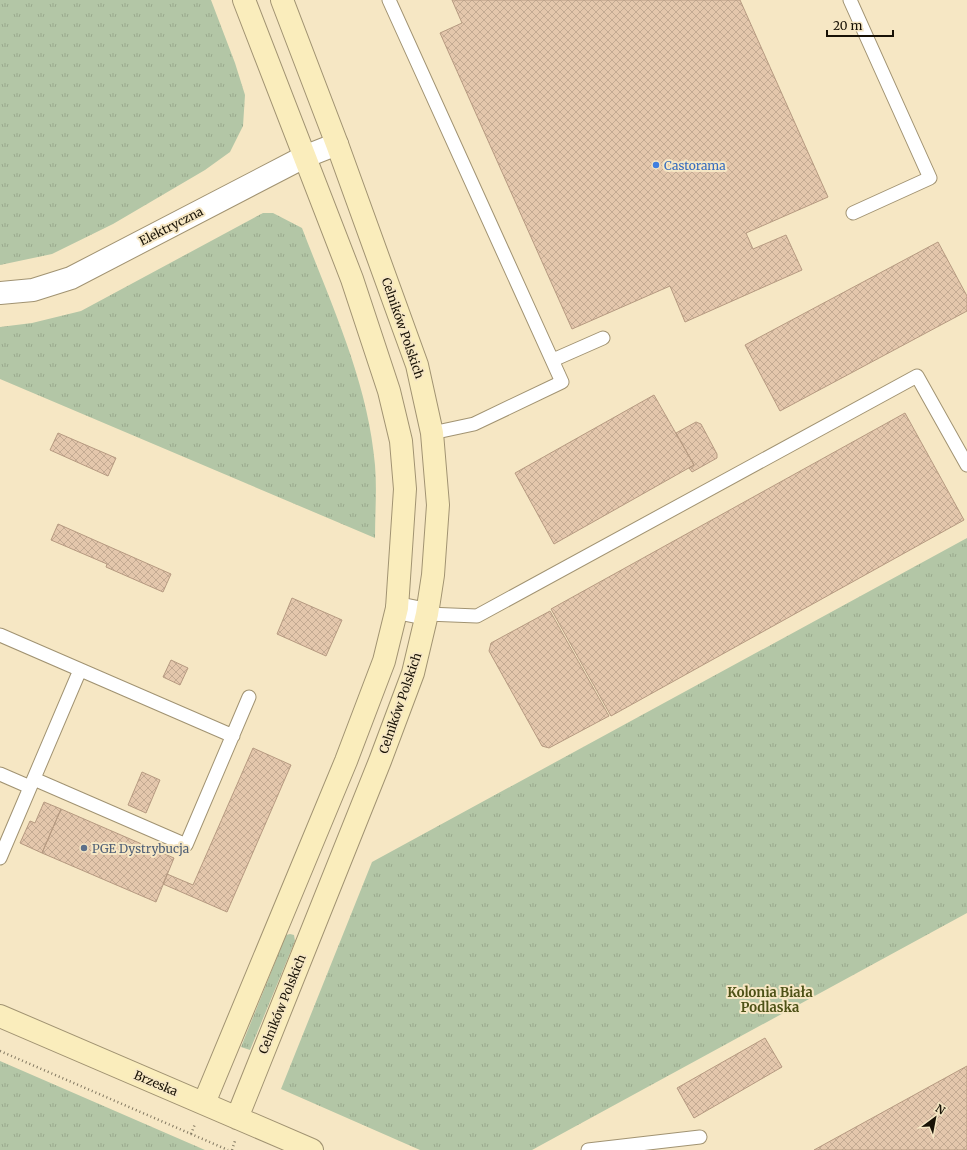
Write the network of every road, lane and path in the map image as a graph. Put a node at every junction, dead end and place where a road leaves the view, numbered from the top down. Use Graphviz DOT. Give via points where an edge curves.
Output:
graph roads {
  1 [pos="244,0"];
  2 [pos="282,0"];
  3 [pos="389,0"];
  4 [pos="850,0"];
  5 [pos="337,144"];
  6 [pos="304,157"];
  7 [pos="854,213"];
  8 [pos="0,293"];
  9 [pos="603,338"];
  10 [pos="553,360"];
  11 [pos="432,433"];
  12 [pos="967,465"];
  13 [pos="397,608"];
  14 [pos="427,614"];
  15 [pos="0,635"];
  16 [pos="80,670"];
  17 [pos="250,697"];
  18 [pos="233,736"];
  19 [pos="0,774"];
  20 [pos="32,783"];
  21 [pos="0,858"];
  22 [pos="0,1016"];
  23 [pos="0,1051"];
  24 [pos="204,1103"];
  25 [pos="237,1118"];
  26 [pos="700,1137"];
  27 [pos="228,1150"];
  28 [pos="312,1150"];
  29 [pos="588,1150"];
  1 -- 6 [label="street"];
  2 -- 5 [label="street, Celników Polskich"];
  3 -- 10 [label="lane"];
  4 -- 7 [label="lane" via="930,178"];
  5 -- 6 [label="street, Elektryczna"];
  5 -- 11 [label="street, Celników Polskich" via="417,365"];
  6 -- 8 [label="street, Elektryczna" via="71,278 33,290"];
  6 -- 13 [label="street" via="352,279 389,391 401,441 405,489"];
  9 -- 10 [label="lane"];
  10 -- 11 [label="lane" via="562,382 474,424"];
  11 -- 14 [label="street, Celników Polskich" via="438,505 433,575"];
  12 -- 14 [label="lane" via="917,376 477,616"];
  13 -- 14 [label="street"];
  13 -- 24 [label="street" via="384,661 346,761"];
  14 -- 25 [label="street, Celników Polskich" via="413,673 380,761"];
  15 -- 16 [label="lane"];
  16 -- 18 [label="lane"];
  16 -- 20 [label="lane"];
  17 -- 18 [label="lane"];
  18 -- 20 [label="lane" via="186,845"];
  19 -- 20 [label="lane"];
  20 -- 21 [label="lane"];
  22 -- 24 [label="street, Brzeska"];
  23 -- 27 [label="path"];
  24 -- 25 [label="street, Brzeska"];
  25 -- 28 [label="street, Brzeska"];
  26 -- 29 [label="lane"];
}
